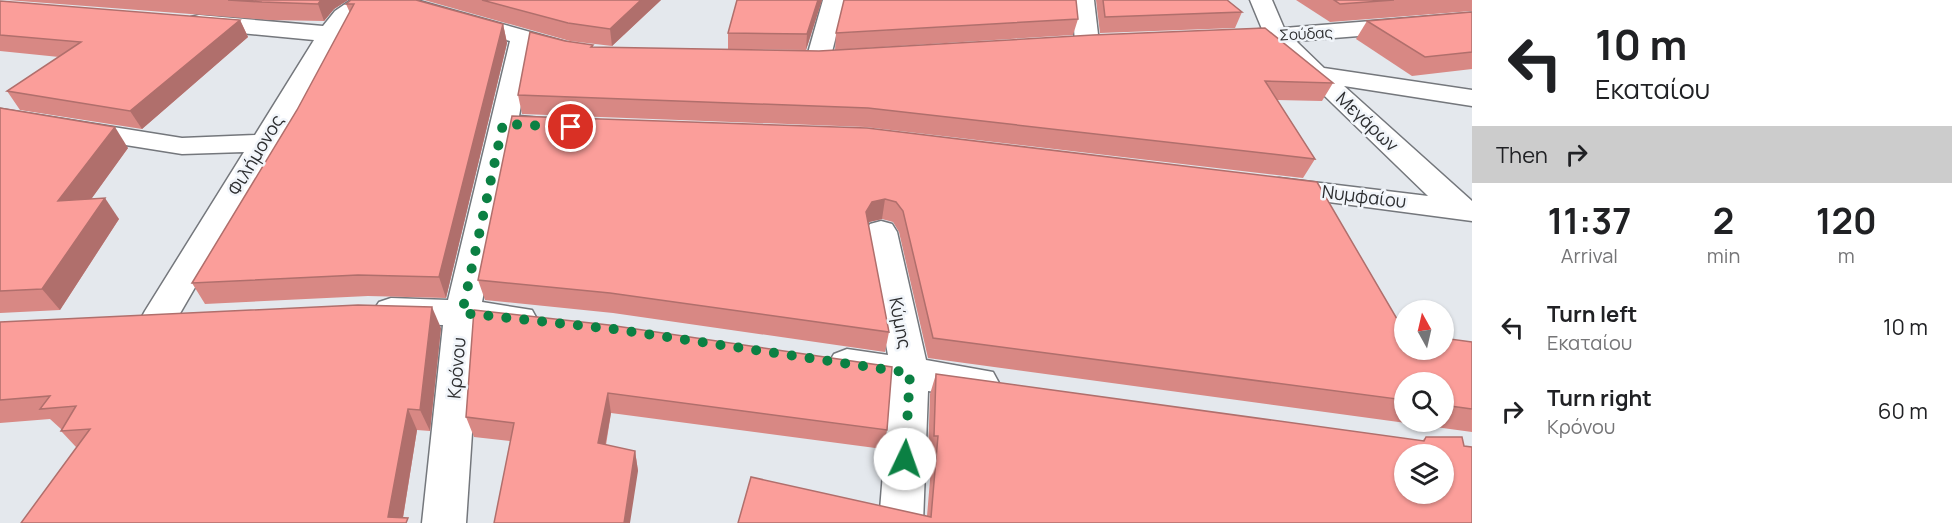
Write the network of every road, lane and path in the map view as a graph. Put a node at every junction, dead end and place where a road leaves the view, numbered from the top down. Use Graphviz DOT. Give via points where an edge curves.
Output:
graph roads {
  1 [pos="365,0"];
  2 [pos="391,0"];
  3 [pos="834,0"];
  4 [pos="1083,0"];
  5 [pos="1261,0"];
  6 [pos="1472,20"];
  7 [pos="181,21"];
  8 [pos="329,34"];
  9 [pos="1276,36"];
  10 [pos="522,39"];
  11 [pos="1209,39"];
  12 [pos="1087,43"];
  13 [pos="598,55"];
  14 [pos="846,59"];
  15 [pos="1317,74"];
  16 [pos="1472,98"];
  17 [pos="0,117"];
  18 [pos="503,124"];
  19 [pos="585,127"];
  20 [pos="264,143"];
  21 [pos="1258,184"];
  22 [pos="1466,210"];
  23 [pos="881,232"];
  24 [pos="357,312"];
  25 [pos="462,313"];
  26 [pos="194,319"];
  27 [pos="549,322"];
  28 [pos="818,360"];
  29 [pos="910,373"];
  30 [pos="1015,388"];
  31 [pos="444,523"];
  32 [pos="901,523"];
  1 -- 8 [label="street, Φιλήμονος" via="343,16"];
  2 -- 10 [label="street"];
  3 -- 14 [label="street" via="807,60"];
  4 -- 12 [label="street"];
  5 -- 9 [label="street, Μεγάρων"];
  6 -- 9 [label="street, Σούδας"];
  7 -- 8 [label="street"];
  8 -- 20 [label="street, Φιλήμονος"];
  9 -- 11 [label="street, Σούδας"];
  9 -- 15 [label="street, Μεγάρων"];
  10 -- 13 [label="street"];
  10 -- 18 [label="street, Κρόνου"];
  15 -- 16 [label="street"];
  15 -- 22 [label="street, Μεγάρων"];
  17 -- 20 [label="street" via="182,146"];
  18 -- 19 [label="street"];
  18 -- 25 [label="street, Κρόνου"];
  20 -- 26 [label="street, Φιλήμονος" via="140,321"];
  21 -- 22 [label="street, Νυμφαίου"];
  23 -- 29 [label="street, Κύμης"];
  24 -- 25 [label="street"];
  25 -- 27 [label="street"];
  25 -- 31 [label="street, Κρόνου"];
  28 -- 29 [label="street"];
  29 -- 30 [label="street"];
  29 -- 32 [label="street, Κύμης"];
}
